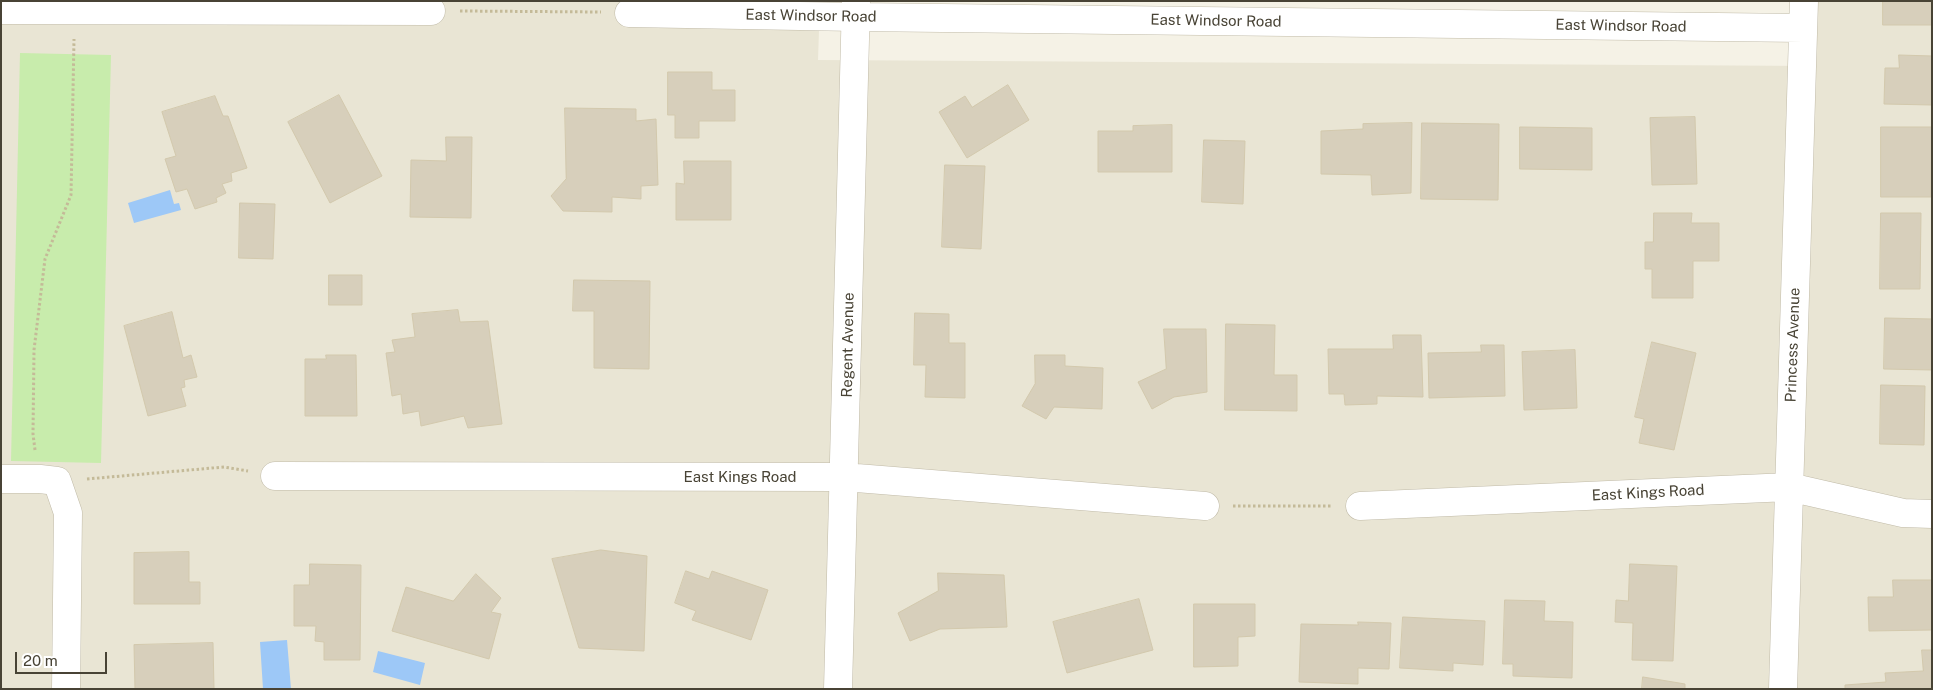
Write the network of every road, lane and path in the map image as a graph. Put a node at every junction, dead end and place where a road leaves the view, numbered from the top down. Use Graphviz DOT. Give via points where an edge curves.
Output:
graph roads {
  1 [pos="1804,1"];
  2 [pos="856,9"];
  3 [pos="1,10"];
  4 [pos="75,10"];
  5 [pos="432,10"];
  6 [pos="629,13"];
  7 [pos="1803,28"];
  8 [pos="275,476"];
  9 [pos="844,477"];
  10 [pos="1,479"];
  11 [pos="48,480"];
  12 [pos="1789,487"];
  13 [pos="1205,506"];
  14 [pos="1360,506"];
  15 [pos="1932,514"];
  16 [pos="66,689"];
  17 [pos="838,689"];
  18 [pos="1783,689"];
  1 -- 7 [label="street, Princess Avenue"];
  2 -- 6 [label="street, East Windsor Road"];
  2 -- 7 [label="street, East Windsor Road"];
  2 -- 9 [label="street, Regent Avenue"];
  3 -- 4 [label="street"];
  4 -- 5 [label="street"];
  4 -- 11 [label="path" via="71,194 45,259 34,350 33,434"];
  5 -- 6 [label="path"];
  7 -- 12 [label="street, Princess Avenue"];
  8 -- 9 [label="street, East Kings Road"];
  8 -- 11 [label="path" via="224,468"];
  9 -- 13 [label="street, East Kings Road"];
  9 -- 17 [label="street, Regent Avenue"];
  10 -- 11 [label="street"];
  11 -- 16 [label="street" via="68,514"];
  12 -- 14 [label="street, East Kings Road"];
  12 -- 15 [label="street, East Kings Road" via="1902,514"];
  12 -- 18 [label="street, Princess Avenue"];
  13 -- 14 [label="path"];
}
